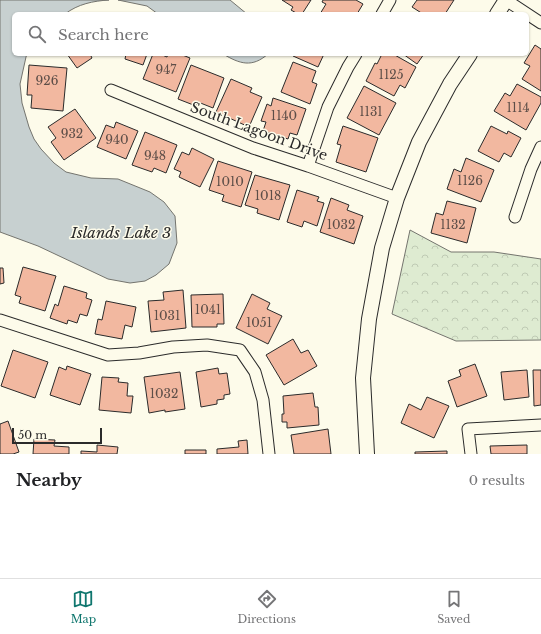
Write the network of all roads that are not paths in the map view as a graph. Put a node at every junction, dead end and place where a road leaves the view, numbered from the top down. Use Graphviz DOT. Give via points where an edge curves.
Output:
graph roads {
  1 [pos="390,0"];
  2 [pos="506,0"];
  3 [pos="383,12"];
  4 [pos="498,12"];
  5 [pos="524,12"];
  6 [pos="529,15"];
  7 [pos="541,23"];
  8 [pos="355,56"];
  9 [pos="469,56"];
  10 [pos="111,90"];
  11 [pos="541,148"];
  12 [pos="308,166"];
  13 [pos="397,198"];
  14 [pos="514,217"];
  15 [pos="0,320"];
  16 [pos="541,425"];
  17 [pos="269,454"];
  18 [pos="367,454"];
  19 [pos="471,454"];
  1 -- 3 [label="street"];
  2 -- 4 [label="street"];
  2 -- 5 [label="street"];
  6 -- 7 [label="street"];
  8 -- 12 [label="street" via="328,107"];
  9 -- 13 [label="street" via="450,84 419,142"];
  10 -- 12 [label="street, South Lagoon Drive" via="253,148"];
  11 -- 14 [label="street"];
  12 -- 13 [label="street, South Lagoon Drive"];
  13 -- 18 [label="street" via="382,248 368,326 363,378"];
  15 -- 17 [label="street" via="108,355 207,345 240,350 255,372 263,400"];
  16 -- 19 [label="street" via="468,429"];
}
